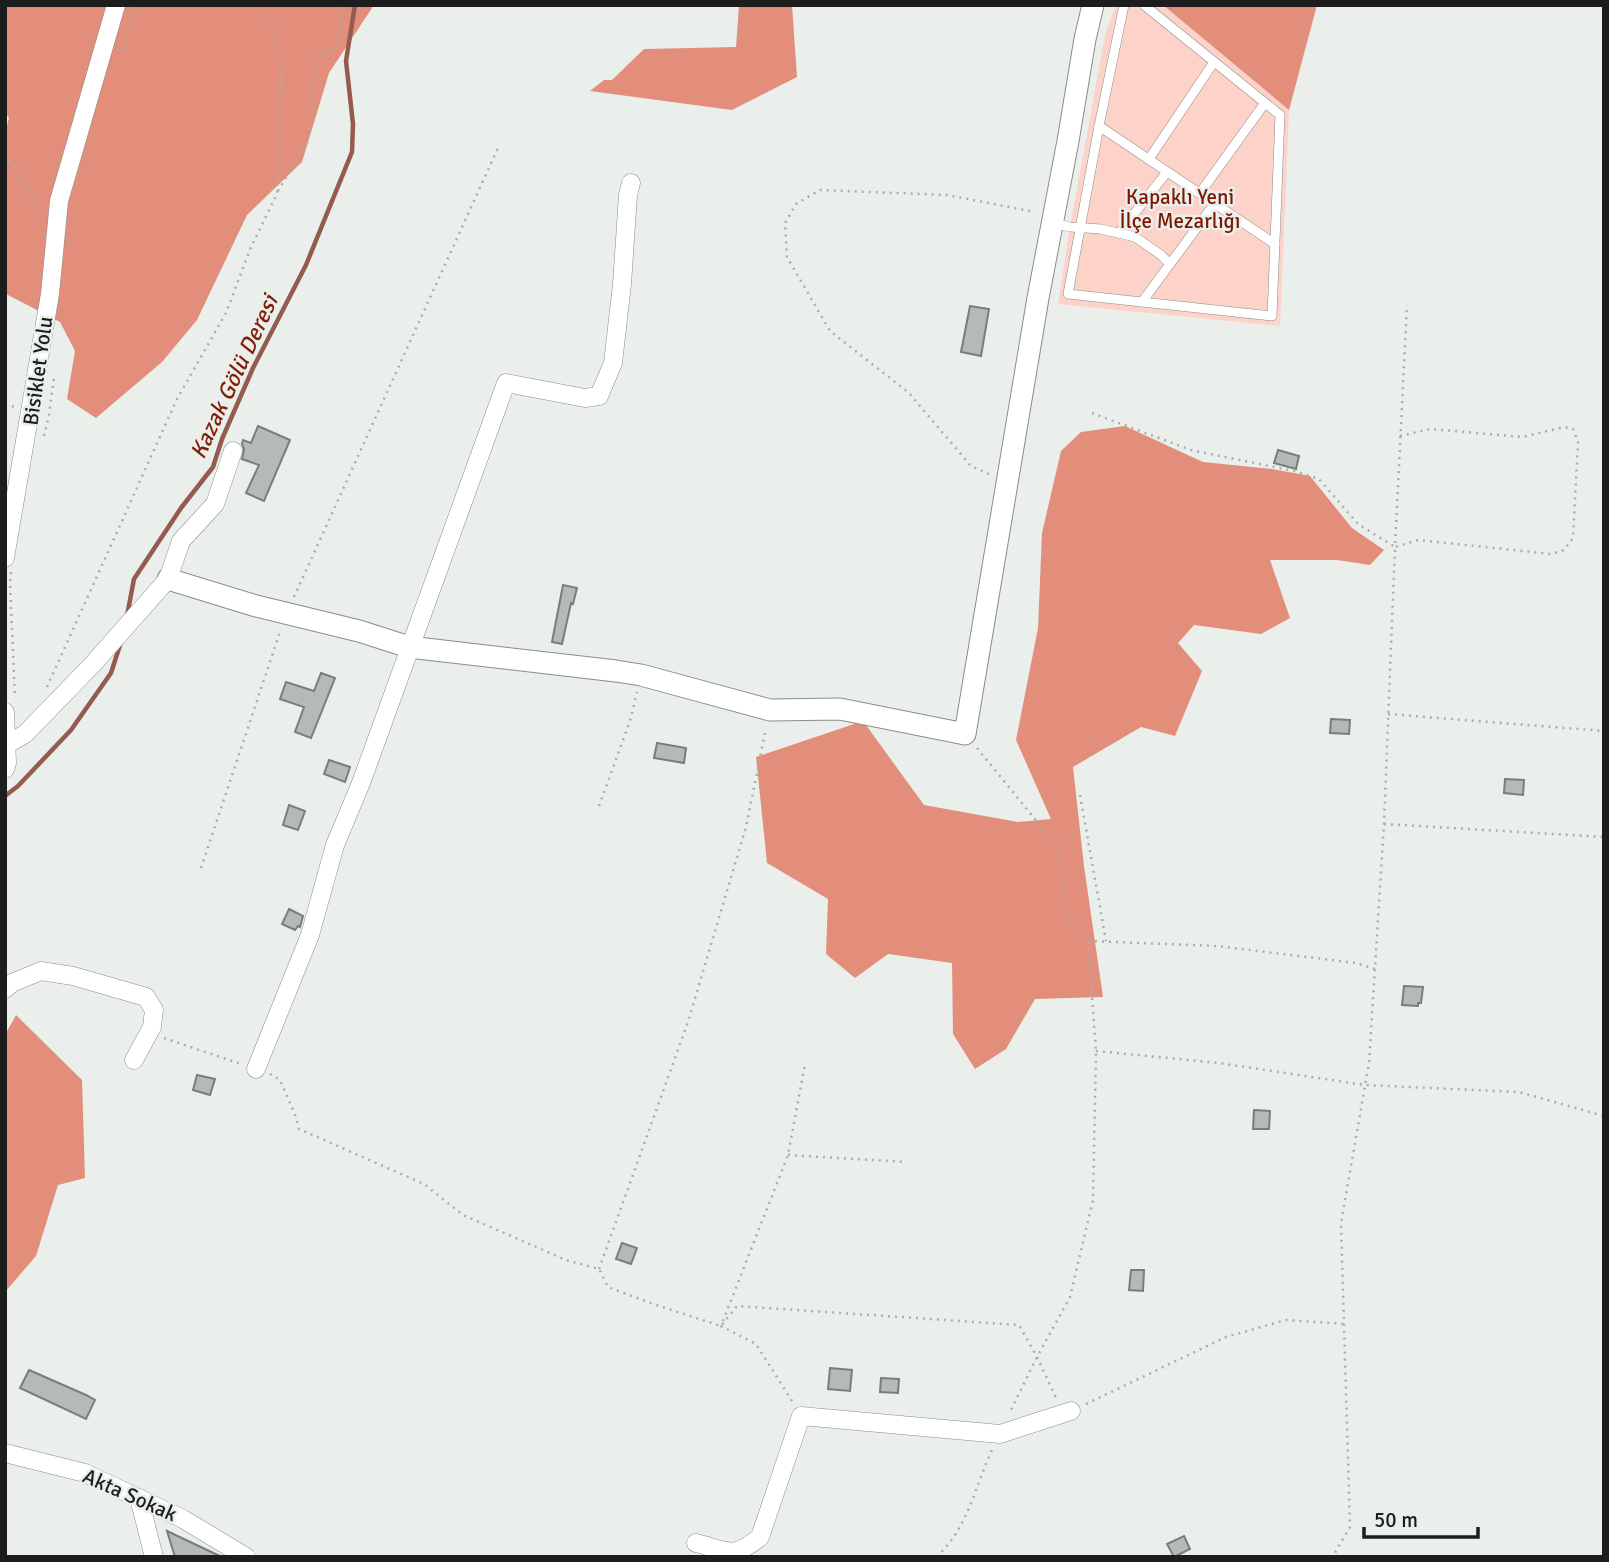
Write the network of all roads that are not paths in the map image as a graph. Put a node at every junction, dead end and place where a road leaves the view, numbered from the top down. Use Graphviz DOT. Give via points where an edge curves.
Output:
graph roads {
  1 [pos="116,5"];
  2 [pos="1093,5"];
  3 [pos="1125,5"];
  4 [pos="1143,5"];
  5 [pos="1214,62"];
  6 [pos="1265,103"];
  7 [pos="1099,126"];
  8 [pos="1149,159"];
  9 [pos="1167,172"];
  10 [pos="631,183"];
  11 [pos="1200,194"];
  12 [pos="1215,203"];
  13 [pos="1052,219"];
  14 [pos="1080,228"];
  15 [pos="1119,233"];
  16 [pos="1275,244"];
  17 [pos="1170,264"];
  18 [pos="1142,302"];
  19 [pos="233,451"];
  20 [pos="9,561"];
  21 [pos="168,579"];
  22 [pos="409,647"];
  23 [pos="10,706"];
  24 [pos="6,745"];
  25 [pos="5,769"];
  26 [pos="5,989"];
  27 [pos="134,1060"];
  28 [pos="256,1069"];
  29 [pos="1071,1411"];
  30 [pos="5,1454"];
  31 [pos="138,1498"];
  32 [pos="696,1543"];
  33 [pos="154,1557"];
  34 [pos="246,1557"];
  1 -- 20 [label="street" via="59,201 50,294"];
  2 -- 13 [label="street"];
  3 -- 7 [label="lane"];
  4 -- 5 [label="lane"];
  5 -- 6 [label="lane"];
  5 -- 8 [label="lane"];
  6 -- 11 [label="lane"];
  6 -- 16 [label="lane" via="1280,115"];
  7 -- 8 [label="lane"];
  7 -- 14 [label="lane"];
  8 -- 9 [label="lane"];
  9 -- 11 [label="lane"];
  9 -- 15 [label="lane"];
  10 -- 22 [label="street" via="614,363 599,396 585,398 506,383"];
  11 -- 12 [label="lane"];
  12 -- 16 [label="lane"];
  12 -- 17 [label="lane"];
  13 -- 14 [label="lane"];
  13 -- 22 [label="street" via="965,734 841,709 770,710 640,675"];
  14 -- 15 [label="lane"];
  14 -- 18 [label="lane" via="1068,294"];
  15 -- 17 [label="lane" via="1135,237"];
  16 -- 18 [label="lane" via="1272,316"];
  17 -- 18 [label="lane"];
  19 -- 21 [label="street" via="215,504 181,541"];
  21 -- 22 [label="street"];
  21 -- 24 [label="street" via="25,734"];
  22 -- 28 [label="street" via="335,845 310,935"];
  23 -- 24 [label="street"];
  24 -- 25 [label="street"];
  26 -- 27 [label="street" via="41,971 146,997 154,1010 152,1027"];
  29 -- 32 [label="street" via="1000,1434 801,1416 760,1537 734,1553"];
  30 -- 31 [label="street, Akta Sokak" via="85,1473"];
  31 -- 33 [label="street"];
  31 -- 34 [label="street, Akta Sokak"];
}
